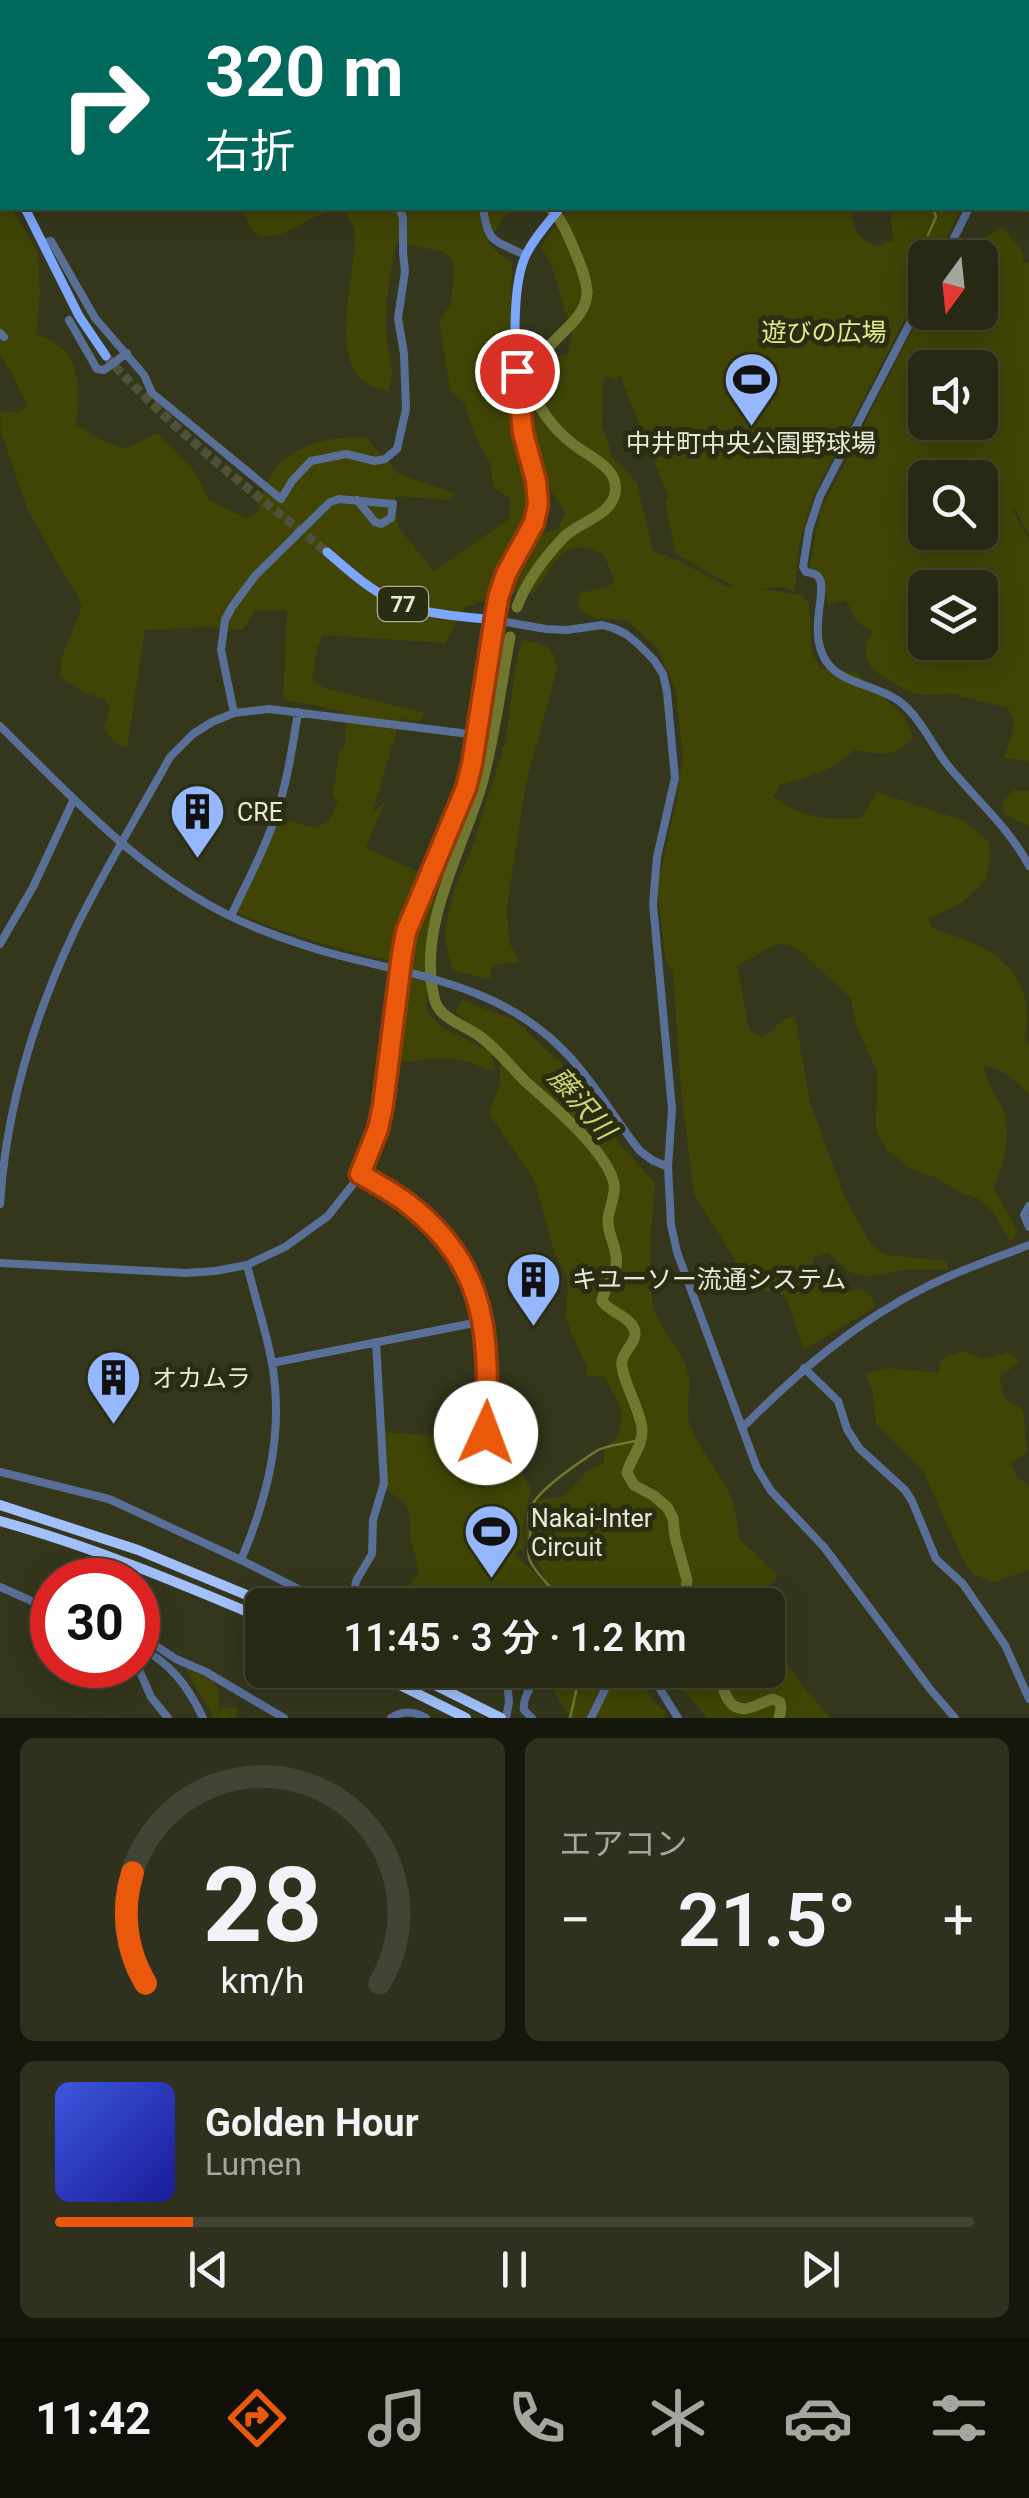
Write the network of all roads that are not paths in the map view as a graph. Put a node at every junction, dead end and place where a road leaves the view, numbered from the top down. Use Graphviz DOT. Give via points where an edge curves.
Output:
graph roads {
  1 [pos="26,210"];
  2 [pos="400,210"];
  3 [pos="483,210"];
  4 [pos="558,210"];
  5 [pos="969,210"];
  6 [pos="953,240"];
  7 [pos="43,243"];
  8 [pos="526,256"];
  9 [pos="69,320"];
  10 [pos="908,327"];
  11 [pos="127,353"];
  12 [pos="106,356"];
  13 [pos="357,500"];
  14 [pos="327,552"];
  15 [pos="494,620"];
  16 [pos="298,712"];
  17 [pos="234,713"];
  18 [pos="0,726"];
  19 [pos="476,735"];
  20 [pos="74,799"];
  21 [pos="122,844"];
  22 [pos="1029,866"];
  23 [pos="231,916"];
  24 [pos="0,944"];
  25 [pos="405,970"];
  26 [pos="668,1168"];
  27 [pos="360,1174"];
  28 [pos="0,1204"];
  29 [pos="1029,1206"];
  30 [pos="1029,1227"];
  31 [pos="1029,1245"];
  32 [pos="0,1264"];
  33 [pos="246,1265"];
  34 [pos="484,1321"];
  35 [pos="376,1342"];
  36 [pos="272,1363"];
  37 [pos="804,1368"];
  38 [pos="742,1428"];
  39 [pos="486,1433"];
  40 [pos="0,1472"];
  41 [pos="0,1505"];
  42 [pos="0,1521"];
  43 [pos="241,1560"];
  44 [pos="0,1587"];
  45 [pos="296,1588"];
  46 [pos="355,1588"];
  47 [pos="245,1593"];
  48 [pos="30,1600"];
  49 [pos="245,1611"];
  50 [pos="160,1648"];
  51 [pos="160,1661"];
  52 [pos="147,1688"];
  53 [pos="406,1688"];
  54 [pos="442,1688"];
  55 [pos="508,1688"];
  56 [pos="530,1688"];
  57 [pos="606,1688"];
  58 [pos="659,1688"];
  59 [pos="1029,1700"];
  60 [pos="501,1717"];
  61 [pos="168,1718"];
  62 [pos="203,1718"];
  63 [pos="284,1718"];
  64 [pos="391,1718"];
  65 [pos="426,1718"];
  66 [pos="466,1718"];
  67 [pos="532,1718"];
  68 [pos="592,1718"];
  69 [pos="678,1718"];
  70 [pos="955,1718"];
  1 -- 7 [label="main road"];
  2 -- 11 [label="street" via="405,272 398,318 406,410 397,449 386,459 346,454 311,461 280,499 152,393"];
  3 -- 8 [label="street" via="492,239"];
  4 -- 8 [label="main road"];
  5 -- 6 [label="street"];
  7 -- 11 [label="street" via="52,240 95,318"];
  7 -- 12 [label="main road"];
  8 -- 15 [label="main road" via="515,299 518,391 538,504 506,574"];
  9 -- 11 [label="street" via="97,369"];
  10 -- 22 [label="street" via="809,529 804,568 822,588 819,647 842,676 902,703"];
  13 -- 13 [label="street" via="375,522 391,518 394,504"];
  13 -- 17 [label="street" via="339,498 323,508 232,606 221,650"];
  14 -- 15 [label="main road, 77" via="395,602"];
  15 -- 19 [label="street"];
  15 -- 26 [label="street" via="546,629 613,628 638,644 663,674 675,778 653,904 672,1109"];
  16 -- 17 [label="street"];
  16 -- 19 [label="street"];
  16 -- 23 [label="street" via="279,806"];
  17 -- 21 [label="street" via="192,734 170,758"];
  18 -- 20 [label="street"];
  19 -- 25 [label="street" via="466,788 406,932"];
  20 -- 21 [label="street"];
  20 -- 24 [label="street"];
  21 -- 23 [label="street"];
  21 -- 28 [label="street" via="44,1000 8,1134"];
  23 -- 25 [label="street" via="274,936"];
  25 -- 26 [label="street" via="489,999 538,1028 586,1076 640,1152"];
  25 -- 27 [label="street" via="378,1129"];
  26 -- 38 [label="street" via="678,1252"];
  27 -- 33 [label="street" via="306,1234"];
  27 -- 34 [label="street" via="404,1200 441,1234 470,1278"];
  29 -- 30 [label="street"];
  31 -- 37 [label="street" via="902,1300"];
  32 -- 33 [label="street" via="186,1274"];
  33 -- 36 [label="street"];
  34 -- 35 [label="street"];
  34 -- 39 [label="street"];
  35 -- 36 [label="street"];
  35 -- 46 [label="street" via="384,1483 372,1554"];
  36 -- 43 [label="street" via="270,1476"];
  37 -- 38 [label="street"];
  37 -- 59 [label="street" via="838,1401 867,1457 912,1502 936,1558 1005,1645"];
  38 -- 70 [label="street" via="771,1491 824,1547"];
  40 -- 43 [label="street" via="109,1499"];
  41 -- 47 [label="highway"];
  42 -- 49 [label="highway"];
  43 -- 45 [label="street"];
  44 -- 48 [label="street"];
  50 -- 63 [label="street"];
  51 -- 62 [label="street" via="184,1684"];
  52 -- 61 [label="street"];
  53 -- 66 [label="highway"];
  54 -- 60 [label="highway"];
  55 -- 60 [label="street"];
  56 -- 67 [label="street" via="523,1700"];
  57 -- 68 [label="street"];
  58 -- 69 [label="street"];
  64 -- 65 [label="street" via="410,1712"];
}
